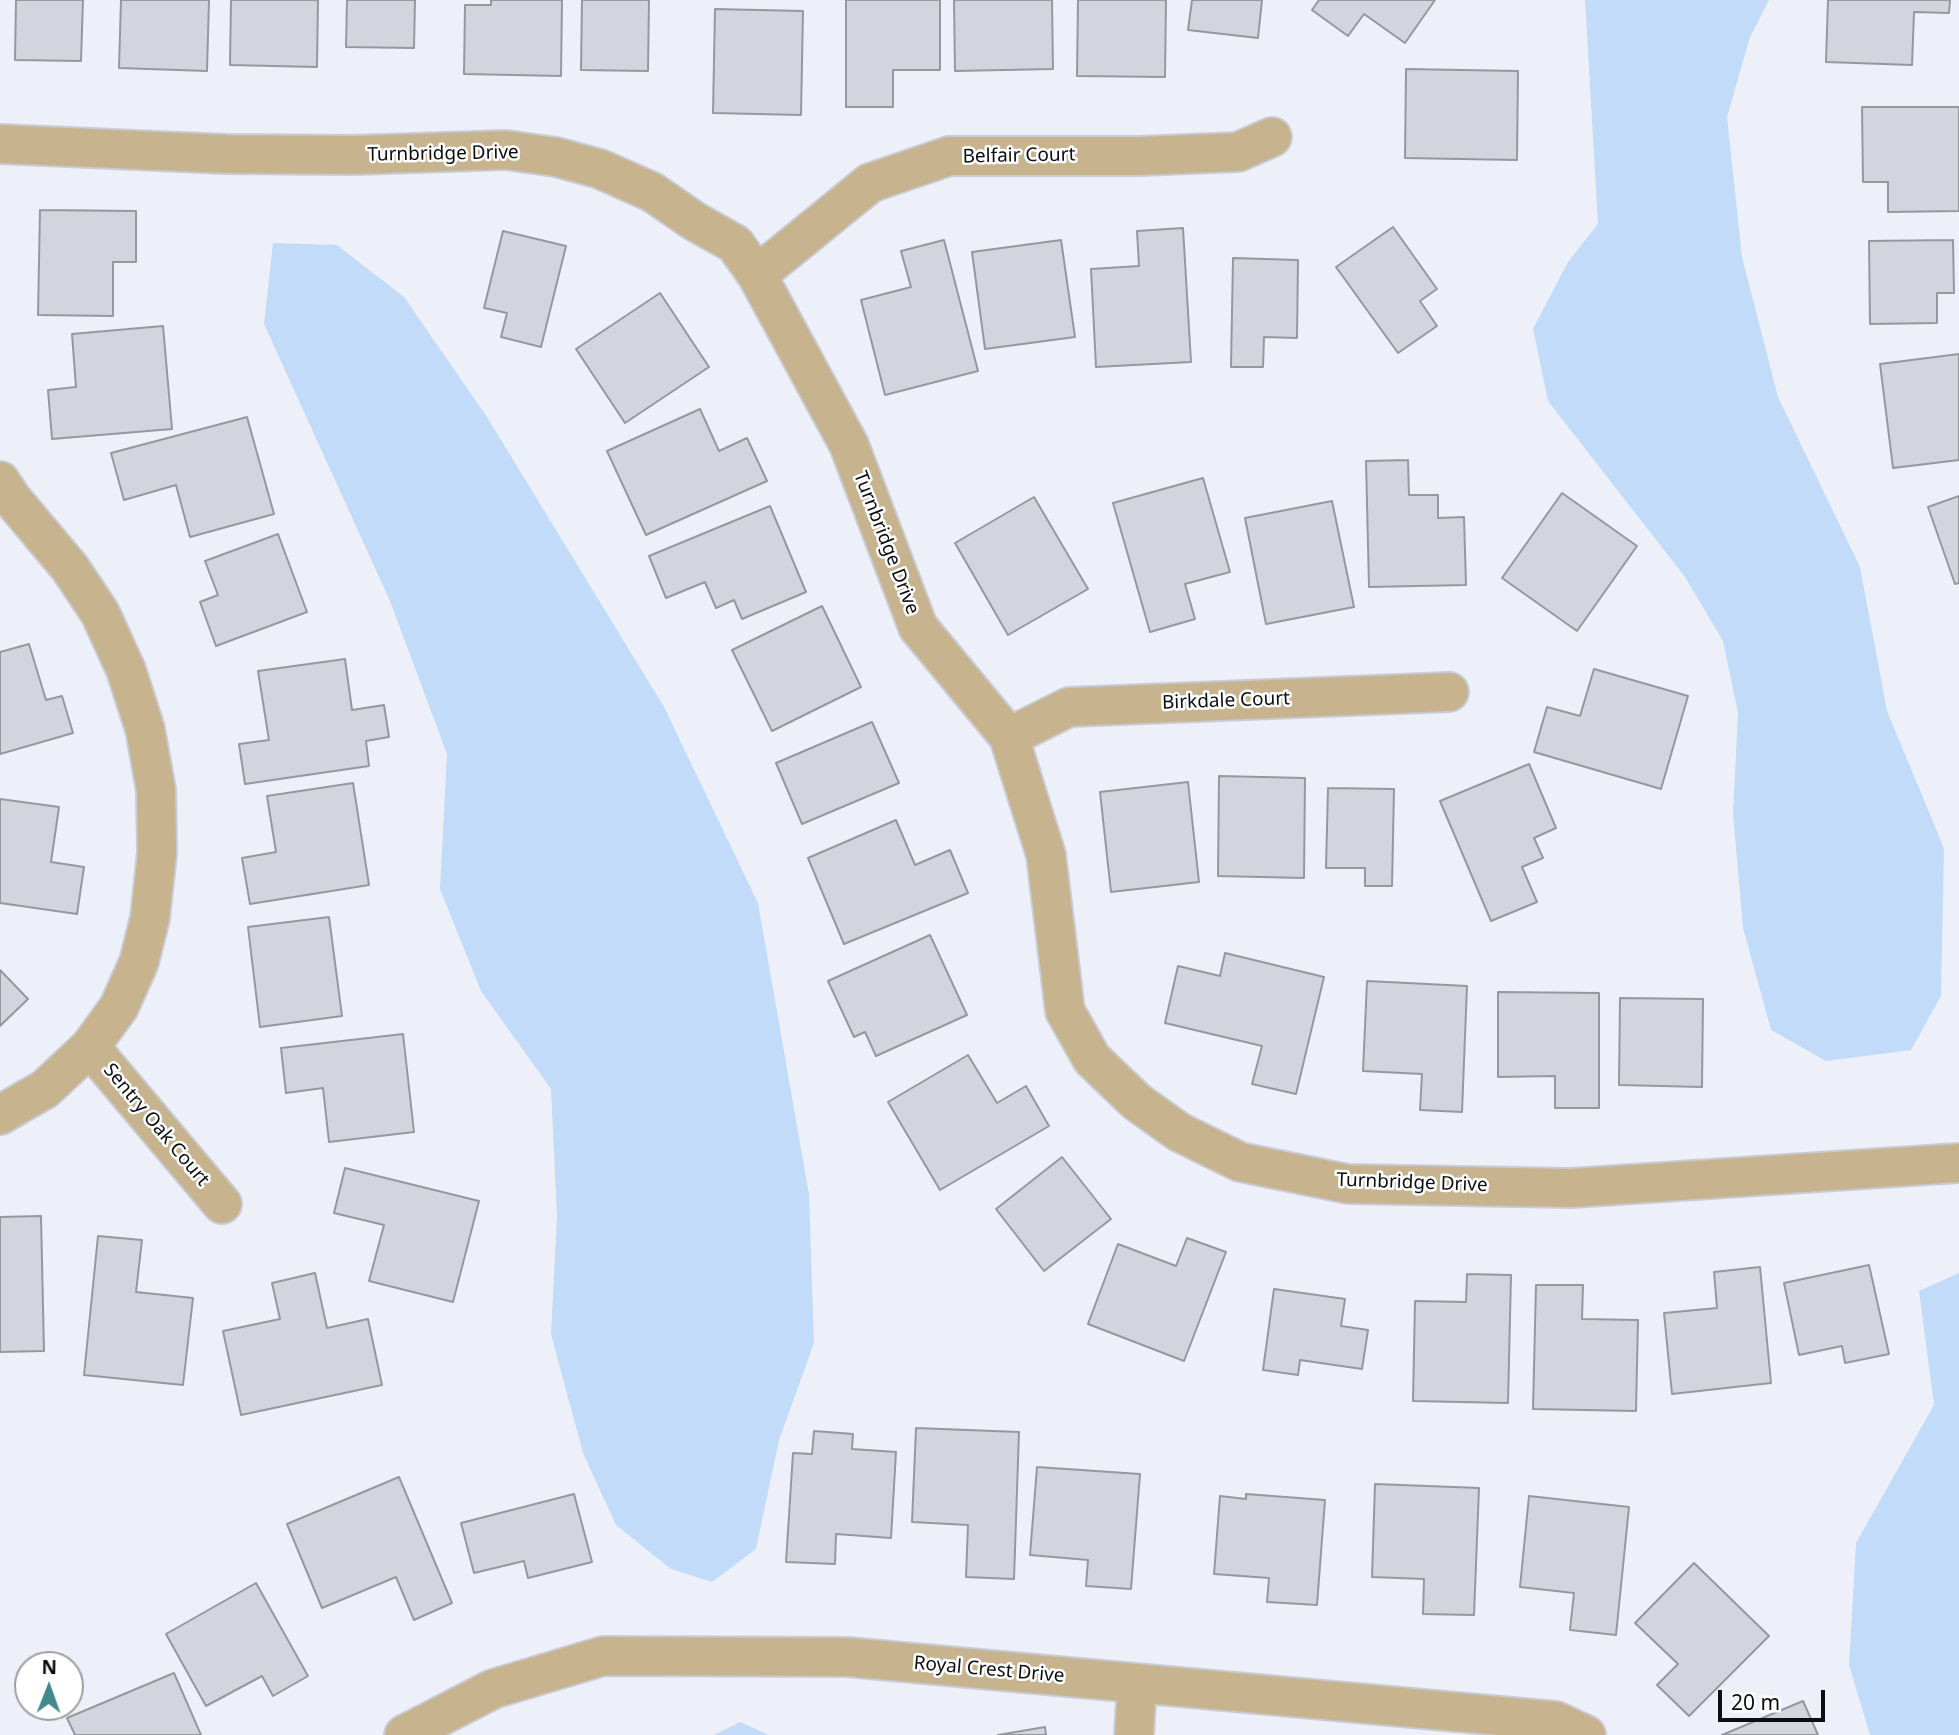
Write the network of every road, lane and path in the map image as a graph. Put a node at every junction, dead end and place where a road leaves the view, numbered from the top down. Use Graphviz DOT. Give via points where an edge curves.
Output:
graph roads {
  1 [pos="1272,137"];
  2 [pos="0,144"];
  3 [pos="757,275"];
  4 [pos="0,481"];
  5 [pos="1449,692"];
  6 [pos="1010,737"];
  7 [pos="90,1047"];
  8 [pos="0,1115"];
  9 [pos="1959,1163"];
  10 [pos="222,1204"];
  11 [pos="1137,1683"];
  12 [pos="404,1735"];
  13 [pos="1134,1735"];
  14 [pos="1587,1735"];
  15 [pos="1600,1735"];
  1 -- 3 [label="street, Belfair Court" via="1238,152 949,156 870,183"];
  2 -- 3 [label="street, Turnbridge Drive" via="239,155 506,150 556,157 600,169 652,192 735,244"];
  3 -- 6 [label="street, Turnbridge Drive" via="849,445 918,626"];
  4 -- 7 [label="street, Sentry Oak Court" via="100,614 126,670 145,729 156,790 157,852 150,918 139,962 119,1007"];
  5 -- 6 [label="street, Birkdale Court" via="1069,707"];
  6 -- 9 [label="street, Turnbridge Drive" via="1046,855 1065,1011 1092,1059 1137,1102 1179,1132 1240,1162 1348,1184 1571,1188"];
  7 -- 8 [label="street, Sentry Oak Court" via="44,1088"];
  7 -- 10 [label="street, Sentry Oak Court"];
  11 -- 12 [label="street, Royal Crest Drive" via="847,1657 603,1656 493,1689"];
  11 -- 13 [label="street"];
  11 -- 14 [label="street, Royal Crest Drive" via="1556,1721"];
  14 -- 15 [label="street" via="1591,1715"];
}
